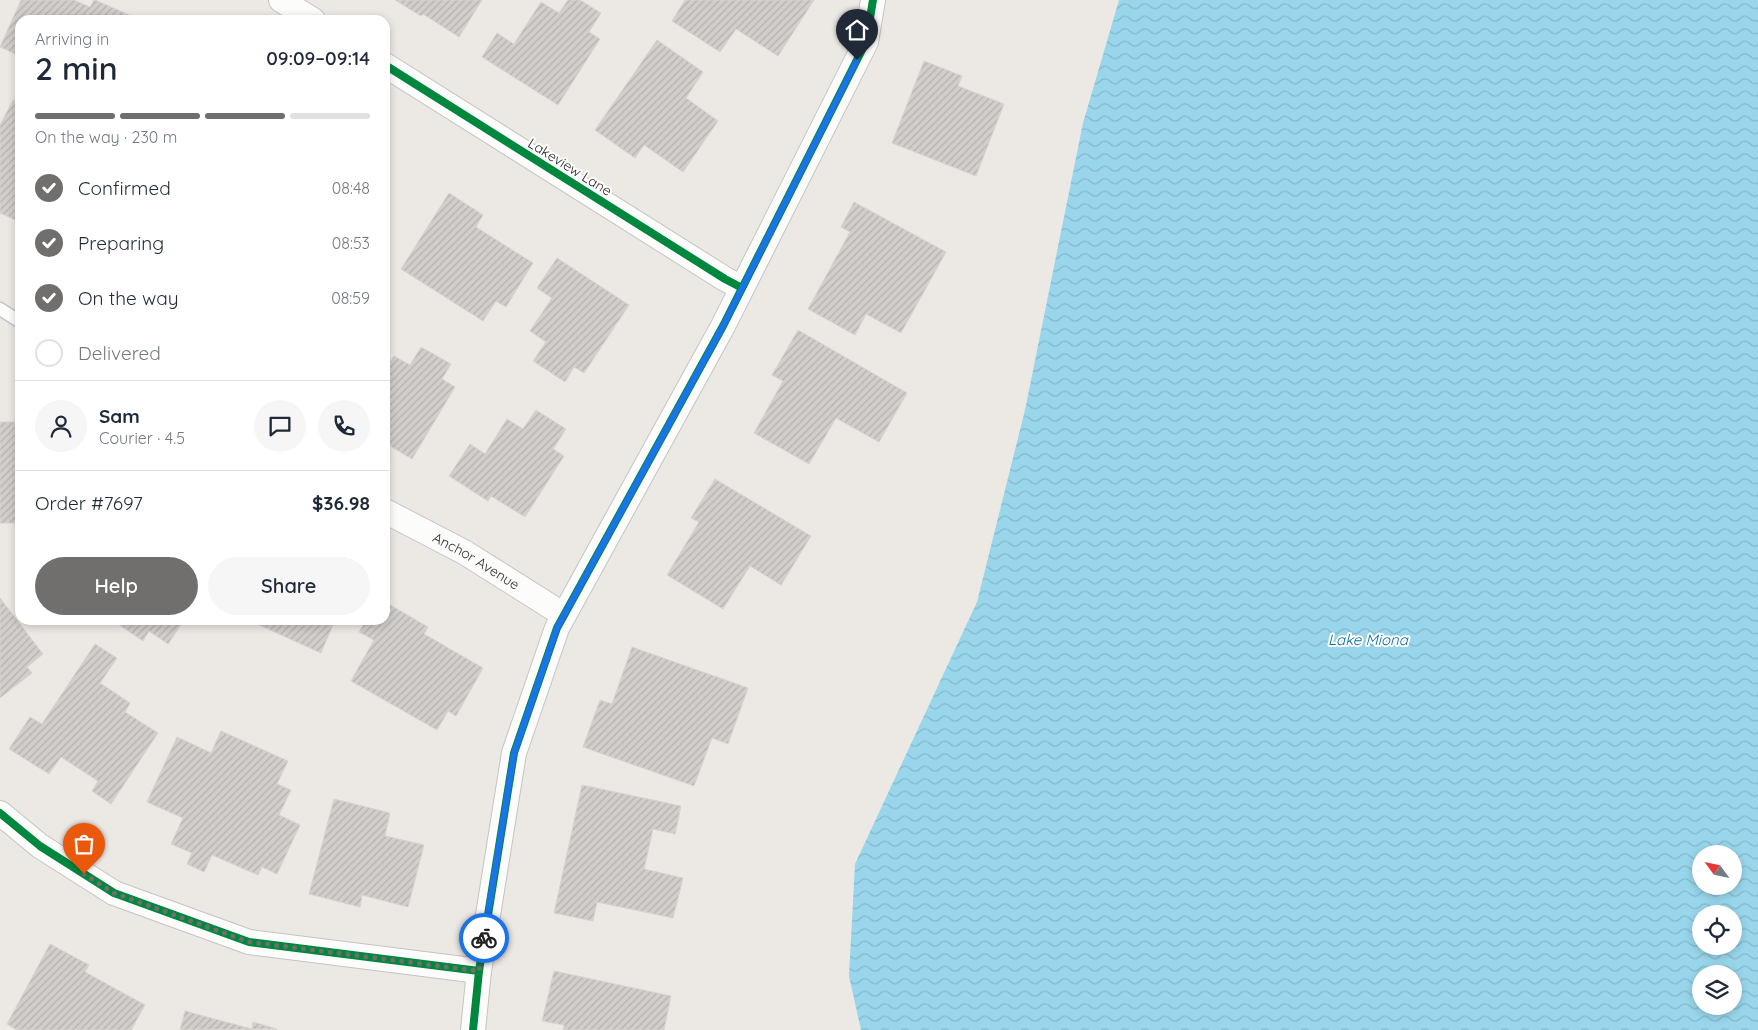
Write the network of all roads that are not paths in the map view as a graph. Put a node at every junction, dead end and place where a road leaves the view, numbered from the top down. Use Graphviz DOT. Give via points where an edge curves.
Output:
graph roads {
  1 [pos="281,0"];
  2 [pos="873,0"];
  3 [pos="305,15"];
  4 [pos="390,69"];
  5 [pos="742,288"];
  6 [pos="0,309"];
  7 [pos="15,318"];
  8 [pos="390,514"];
  9 [pos="564,615"];
  10 [pos="0,813"];
  11 [pos="479,971"];
  12 [pos="473,1030"];
  1 -- 3 [label="street"];
  2 -- 5 [label="street" via="866,42"];
  4 -- 5 [label="street, Lakeview Lane"];
  5 -- 9 [label="street"];
  6 -- 7 [label="lane"];
  8 -- 9 [label="street, Anchor Avenue" via="464,552"];
  9 -- 11 [label="street" via="514,753"];
  10 -- 11 [label="street" via="40,846 114,893 249,942"];
  11 -- 12 [label="street"];
}
